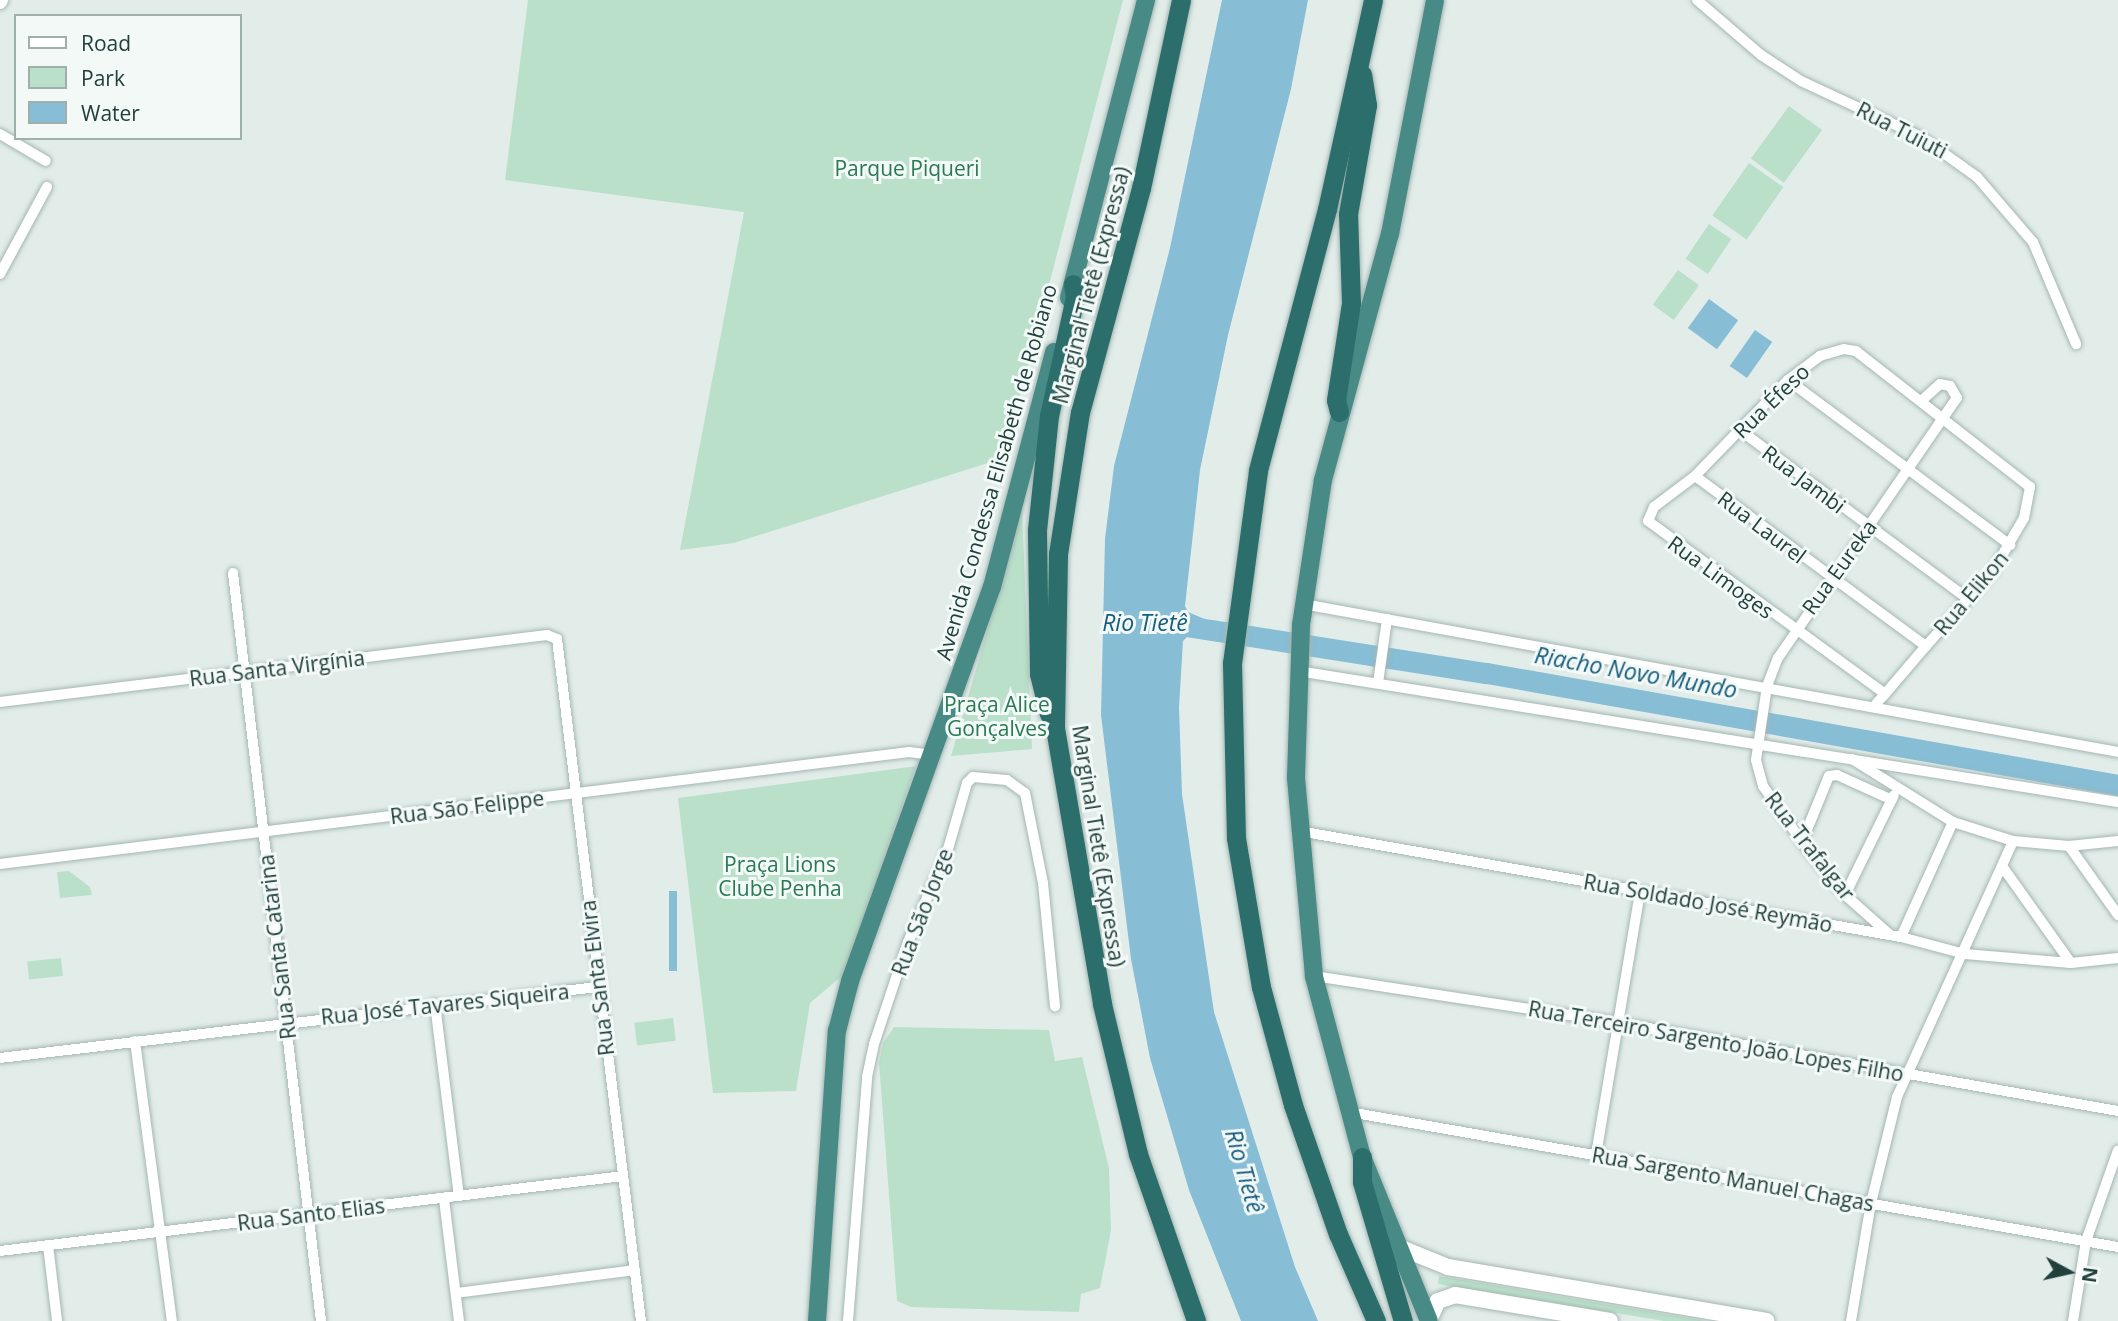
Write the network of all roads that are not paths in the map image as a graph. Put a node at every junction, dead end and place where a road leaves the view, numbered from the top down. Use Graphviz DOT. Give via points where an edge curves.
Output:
graph roads {
  1 [pos="1146,0"];
  2 [pos="1181,0"];
  3 [pos="1373,0"];
  4 [pos="1435,0"];
  5 [pos="1697,0"];
  6 [pos="1360,70"];
  7 [pos="1,138"];
  8 [pos="20,141"];
  9 [pos="47,161"];
  10 [pos="47,187"];
  11 [pos="0,274"];
  12 [pos="1073,284"];
  13 [pos="2076,344"];
  14 [pos="1788,380"];
  15 [pos="1921,401"];
  16 [pos="1339,412"];
  17 [pos="1945,421"];
  18 [pos="1741,431"];
  19 [pos="1908,472"];
  20 [pos="1695,476"];
  21 [pos="1649,524"];
  22 [pos="1867,527"];
  23 [pos="2010,545"];
  24 [pos="233,573"];
  25 [pos="1830,577"];
  26 [pos="1968,599"];
  27 [pos="1303,604"];
  28 [pos="1387,619"];
  29 [pos="1794,629"];
  30 [pos="554,637"];
  31 [pos="1926,646"];
  32 [pos="1298,665"];
  33 [pos="244,672"];
  34 [pos="1378,683"];
  35 [pos="1767,686"];
  36 [pos="1885,694"];
  37 [pos="0,702"];
  38 [pos="1875,705"];
  39 [pos="1055,728"];
  40 [pos="1759,736"];
  41 [pos="2118,752"];
  42 [pos="934,755"];
  43 [pos="1847,756"];
  44 [pos="576,793"];
  45 [pos="1894,794"];
  46 [pos="2118,802"];
  47 [pos="1953,822"];
  48 [pos="1299,831"];
  49 [pos="264,832"];
  50 [pos="2013,841"];
  51 [pos="2118,841"];
  52 [pos="1802,842"];
  53 [pos="2069,846"];
  54 [pos="0,864"];
  55 [pos="2002,866"];
  56 [pos="1640,891"];
  57 [pos="1845,895"];
  58 [pos="2118,915"];
  59 [pos="1896,937"];
  60 [pos="1965,954"];
  61 [pos="2118,958"];
  62 [pos="2071,963"];
  63 [pos="1314,976"];
  64 [pos="597,987"];
  65 [pos="435,1004"];
  66 [pos="1055,1006"];
  67 [pos="286,1021"];
  68 [pos="1620,1023"];
  69 [pos="135,1041"];
  70 [pos="0,1058"];
  71 [pos="1906,1073"];
  72 [pos="2118,1111"];
  73 [pos="1349,1112"];
  74 [pos="2118,1150"];
  75 [pos="1596,1155"];
  76 [pos="1362,1157"];
  77 [pos="623,1176"];
  78 [pos="459,1196"];
  79 [pos="444,1199"];
  80 [pos="1871,1203"];
  81 [pos="309,1215"];
  82 [pos="160,1232"];
  83 [pos="2086,1241"];
  84 [pos="48,1245"];
  85 [pos="2118,1247"];
  86 [pos="1401,1248"];
  87 [pos="0,1251"];
  88 [pos="635,1270"];
  89 [pos="456,1293"];
  90 [pos="57,1321"];
  91 [pos="172,1321"];
  92 [pos="321,1321"];
  93 [pos="459,1321"];
  94 [pos="641,1321"];
  95 [pos="817,1321"];
  96 [pos="848,1321"];
  97 [pos="1196,1321"];
  98 [pos="1376,1321"];
  99 [pos="1402,1321"];
  100 [pos="1429,1321"];
  101 [pos="1611,1321"];
  102 [pos="1766,1321"];
  103 [pos="1851,1321"];
  104 [pos="2073,1321"];
  1 -- 12 [label="highway, Avenida Condessa Elisabeth de Robiano"];
  2 -- 39 [label="highway, Marginal Tietê (Expressa)" via="1141,188 1080,412 1058,554"];
  3 -- 6 [label="highway"];
  4 -- 16 [label="highway" via="1390,234"];
  5 -- 13 [label="street, Rua Tuiuti" via="1761,55 1801,81 1921,136 1977,177 2033,242"];
  6 -- 16 [label="highway" via="1367,105 1348,214 1352,303 1336,400"];
  6 -- 98 [label="highway" via="1258,471 1232,663 1236,838 1261,987 1293,1105 1338,1234"];
  7 -- 8 [label="street"];
  8 -- 9 [label="street"];
  10 -- 11 [label="street"];
  12 -- 39 [label="highway" via="1075,298 1049,416 1037,530 1039,674"];
  12 -- 42 [label="highway, Avenida Condessa Elisabeth de Robiano" via="992,587"];
  14 -- 15 [label="street, Rua Éfeso" via="1820,356 1852,349"];
  14 -- 18 [label="street, Rua Éfeso"];
  14 -- 19 [label="street"];
  15 -- 17 [label="street, Rua Éfeso"];
  15 -- 17 [label="street, Rua Eureka" via="1933,387 1947,385 1956,395 1954,409"];
  16 -- 27 [label="highway"];
  17 -- 19 [label="street, Rua Eureka"];
  17 -- 23 [label="street, Rua Elikon" via="2029,484 2027,509"];
  18 -- 20 [label="street, Rua Éfeso"];
  18 -- 22 [label="street, Rua Jambi"];
  19 -- 22 [label="street, Rua Eureka"];
  19 -- 23 [label="street"];
  20 -- 21 [label="street, Rua Éfeso" via="1654,507"];
  20 -- 25 [label="street, Rua Laurel"];
  21 -- 29 [label="street, Rua Limoges"];
  22 -- 25 [label="street, Rua Eureka"];
  22 -- 26 [label="street, Rua Jambi"];
  23 -- 26 [label="street, Rua Elikon"];
  24 -- 33 [label="street, Rua Santa Catarina"];
  25 -- 29 [label="street, Rua Eureka"];
  25 -- 31 [label="street, Rua Laurel"];
  26 -- 31 [label="street, Rua Elikon"];
  27 -- 28 [label="street"];
  27 -- 32 [label="highway"];
  28 -- 34 [label="street"];
  28 -- 35 [label="street"];
  29 -- 35 [label="street, Rua Eureka"];
  29 -- 36 [label="street, Rua Limoges"];
  30 -- 33 [label="street, Rua Santa Virgínia"];
  30 -- 44 [label="street, Rua Santa Elvira" via="559,645"];
  31 -- 36 [label="street, Rua Elikon"];
  32 -- 34 [label="street"];
  32 -- 48 [label="highway"];
  33 -- 37 [label="street, Rua Santa Virgínia"];
  33 -- 49 [label="street, Rua Santa Catarina"];
  34 -- 40 [label="street"];
  35 -- 38 [label="street"];
  35 -- 40 [label="street, Rua Eureka"];
  36 -- 38 [label="street, Rua Elikon"];
  38 -- 41 [label="street"];
  39 -- 97 [label="highway, Marginal Tietê (Expressa)" via="1105,1016 1138,1154"];
  40 -- 43 [label="street"];
  40 -- 52 [label="street, Rua Trafalgar" via="1756,760 1763,786"];
  42 -- 44 [label="street, Rua São Felippe" via="909,752"];
  42 -- 95 [label="highway, Avenida Condessa Elisabeth de Robiano" via="850,981 837,1031"];
  43 -- 45 [label="street"];
  43 -- 46 [label="street"];
  44 -- 49 [label="street, Rua São Felippe"];
  44 -- 64 [label="street, Rua Santa Elvira"];
  45 -- 47 [label="street"];
  45 -- 52 [label="street" via="1829,776"];
  45 -- 57 [label="street"];
  47 -- 50 [label="street"];
  47 -- 59 [label="street"];
  48 -- 56 [label="street, Rua Soldado José Reymão"];
  48 -- 63 [label="highway"];
  49 -- 54 [label="street, Rua São Felippe"];
  49 -- 67 [label="street, Rua Santa Catarina"];
  50 -- 53 [label="street"];
  50 -- 55 [label="street"];
  51 -- 53 [label="street"];
  52 -- 57 [label="street, Rua Trafalgar"];
  53 -- 58 [label="street"];
  55 -- 60 [label="street"];
  55 -- 62 [label="street"];
  56 -- 59 [label="street, Rua Soldado José Reymão"];
  56 -- 68 [label="street"];
  57 -- 59 [label="street, Rua Trafalgar"];
  59 -- 60 [label="street, Rua Soldado José Reymão"];
  60 -- 62 [label="street, Rua Soldado José Reymão"];
  60 -- 71 [label="street"];
  61 -- 62 [label="street, Rua Soldado José Reymão"];
  63 -- 68 [label="street, Rua Terceiro Sargento João Lopes Filho"];
  63 -- 73 [label="highway"];
  64 -- 65 [label="street, Rua José Tavares Siqueira"];
  64 -- 77 [label="street, Rua Santa Elvira"];
  65 -- 67 [label="street, Rua José Tavares Siqueira"];
  65 -- 78 [label="street"];
  66 -- 96 [label="street, Rua São Jorge" via="1043,883 1025,793 1007,780 973,777 908,942 874,1044 867,1077"];
  67 -- 69 [label="street, Rua José Tavares Siqueira"];
  67 -- 81 [label="street, Rua Santa Catarina"];
  68 -- 71 [label="street, Rua Terceiro Sargento João Lopes Filho"];
  68 -- 75 [label="street"];
  69 -- 70 [label="street, Rua José Tavares Siqueira"];
  69 -- 82 [label="street"];
  71 -- 72 [label="street, Rua Terceiro Sargento João Lopes Filho"];
  71 -- 80 [label="street"];
  73 -- 75 [label="street, Rua Sargento Manuel Chagas"];
  73 -- 76 [label="highway"];
  74 -- 83 [label="street"];
  75 -- 80 [label="street, Rua Sargento Manuel Chagas"];
  76 -- 86 [label="highway"];
  76 -- 99 [label="highway" via="1362,1182"];
  77 -- 78 [label="street, Rua Santo Elias"];
  77 -- 88 [label="street, Rua Santa Elvira"];
  78 -- 79 [label="street, Rua Santo Elias"];
  79 -- 81 [label="street, Rua Santo Elias"];
  79 -- 89 [label="street"];
  80 -- 83 [label="street, Rua Sargento Manuel Chagas"];
  80 -- 103 [label="street"];
  81 -- 82 [label="street, Rua Santo Elias"];
  81 -- 92 [label="street, Rua Santa Catarina"];
  82 -- 84 [label="street, Rua Santo Elias"];
  82 -- 91 [label="street"];
  83 -- 85 [label="street, Rua Sargento Manuel Chagas"];
  83 -- 104 [label="street"];
  84 -- 87 [label="street, Rua Santo Elias"];
  84 -- 90 [label="street"];
  86 -- 100 [label="highway"];
  86 -- 102 [label="main road" via="1448,1267"];
  88 -- 89 [label="street"];
  88 -- 94 [label="street, Rua Santa Elvira"];
  89 -- 93 [label="street"];
  100 -- 101 [label="main road" via="1438,1301 1455,1295"];
}
